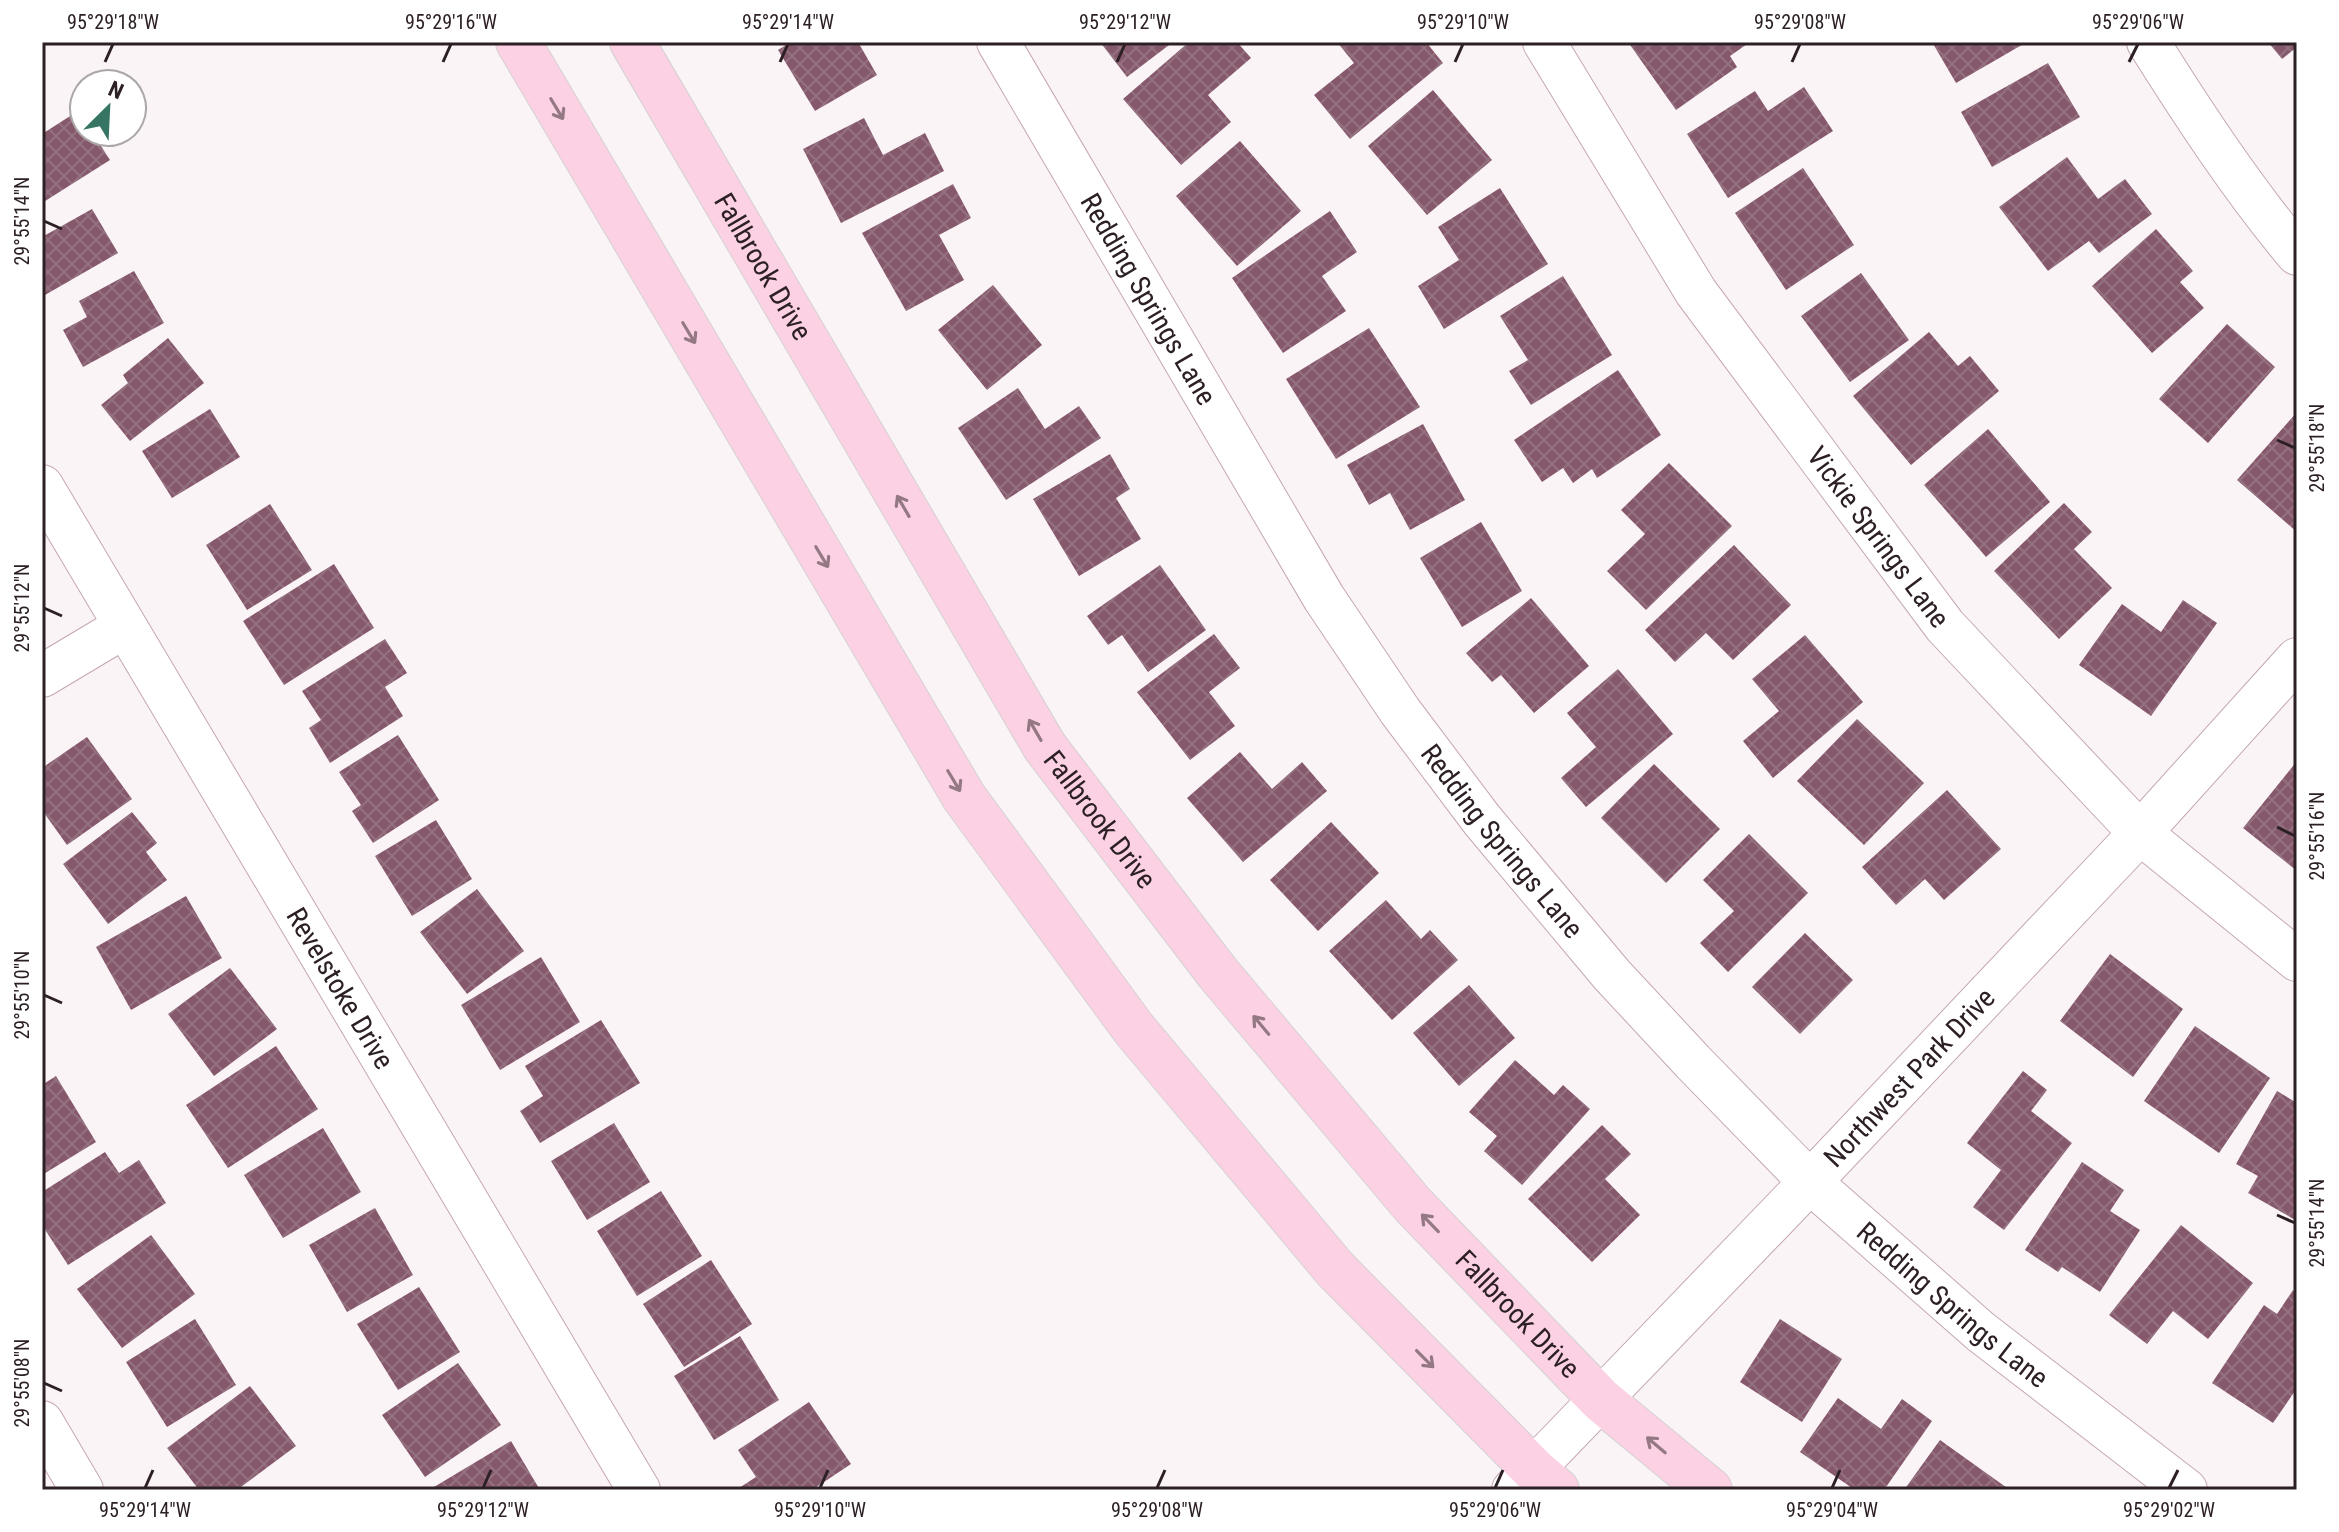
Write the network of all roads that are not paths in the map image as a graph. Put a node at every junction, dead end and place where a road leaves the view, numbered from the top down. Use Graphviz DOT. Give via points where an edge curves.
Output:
graph roads {
  1 [pos="518,42"];
  2 [pos="632,42"];
  3 [pos="998,42"];
  4 [pos="1544,42"];
  5 [pos="2148,42"];
  6 [pos="2297,254"];
  7 [pos="42,486"];
  8 [pos="124,627"];
  9 [pos="2297,659"];
  10 [pos="42,676"];
  11 [pos="2140,833"];
  12 [pos="2297,960"];
  13 [pos="1810,1182"];
  14 [pos="1601,1400"];
  15 [pos="42,1422"];
  16 [pos="1535,1483"];
  17 [pos="82,1490"];
  18 [pos="639,1490"];
  19 [pos="1710,1490"];
  20 [pos="2186,1490"];
  1 -- 16 [label="main road, one-way" via="964,797 1134,1029 1335,1269"];
  14 -- 2 [label="main road, Fallbrook Drive, one-way" via="1413,1205 1217,972 1045,747"];
  3 -- 13 [label="street, Redding Springs Lane" via="1324,598 1400,711 1482,820 1612,975"];
  4 -- 11 [label="street, Vickie Springs Lane" via="1696,292 1945,626"];
  5 -- 6 [label="street" via="2211,141"];
  7 -- 8 [label="street, Revelstoke Drive"];
  8 -- 10 [label="street"];
  8 -- 18 [label="street, Revelstoke Drive"];
  9 -- 11 [label="street, Northwest Park Drive"];
  11 -- 12 [label="street, Vickie Springs Lane"];
  11 -- 13 [label="street, Northwest Park Drive"];
  13 -- 14 [label="street, Northwest Park Drive"];
  13 -- 20 [label="street, Redding Springs Lane" via="1981,1332"];
  14 -- 16 [label="street, Northwest Park Drive"];
  19 -- 14 [label="main road, Fallbrook Drive, one-way"];
  15 -- 17 [label="street"];
}
